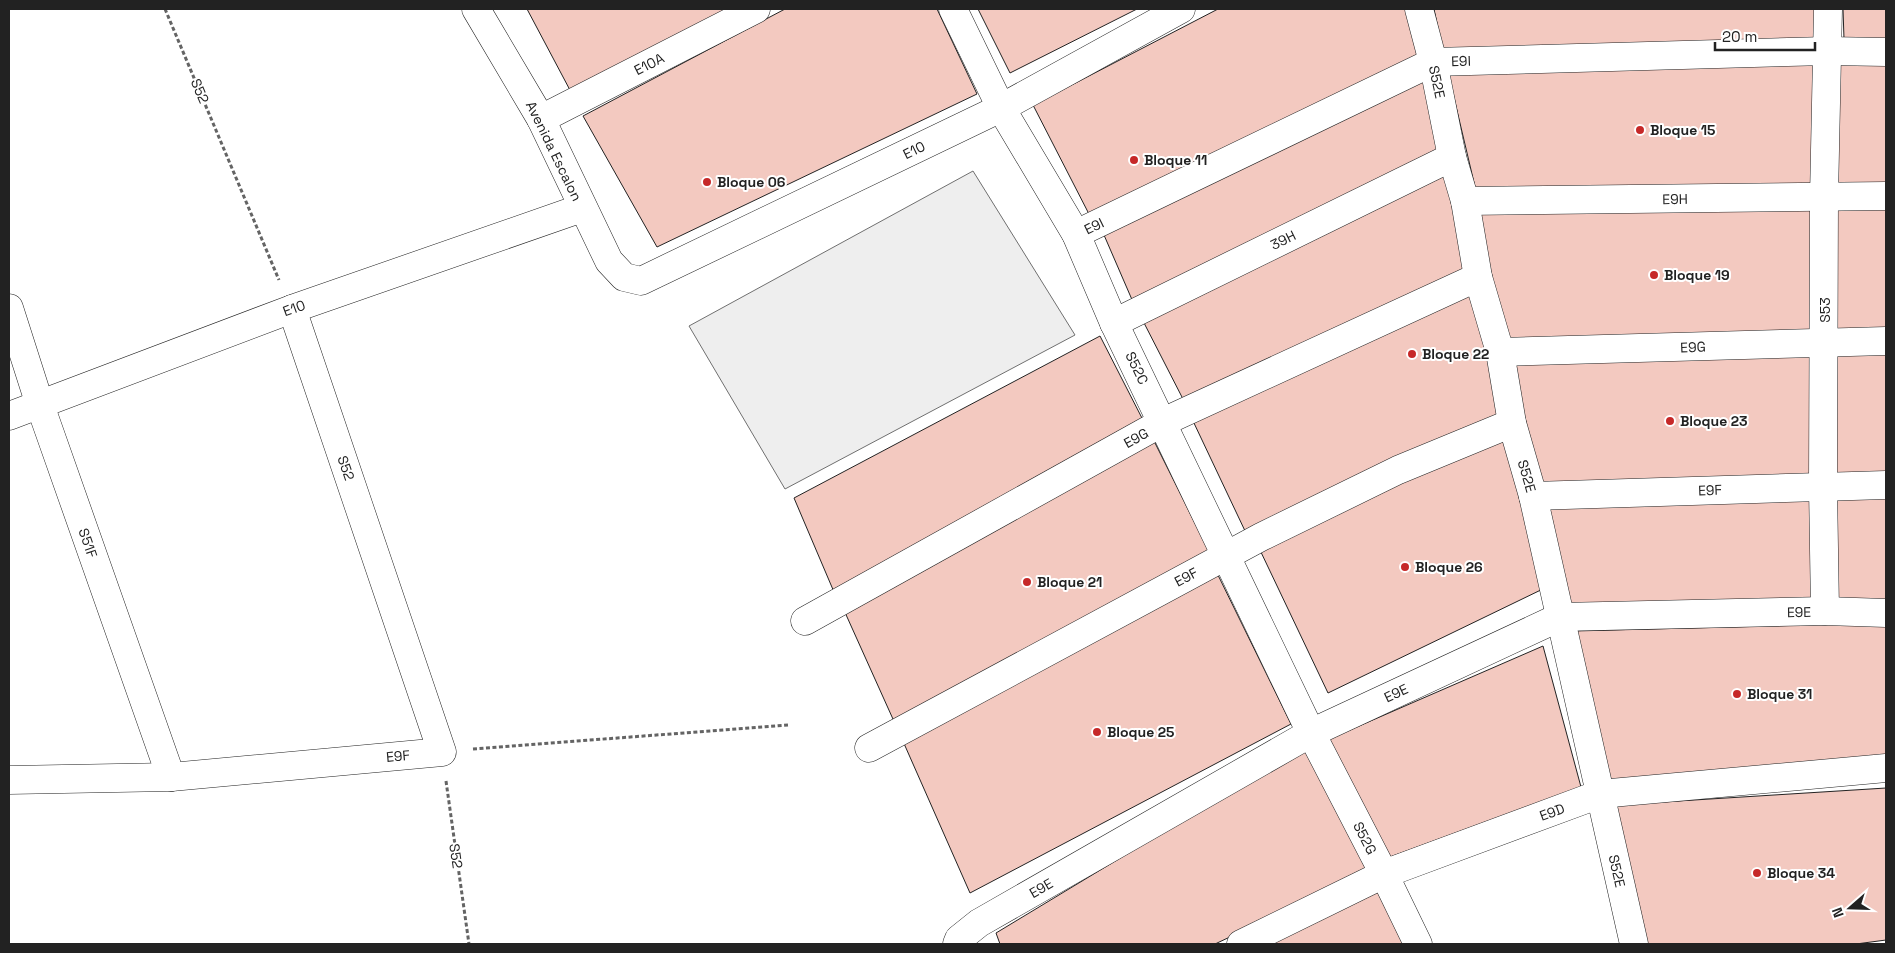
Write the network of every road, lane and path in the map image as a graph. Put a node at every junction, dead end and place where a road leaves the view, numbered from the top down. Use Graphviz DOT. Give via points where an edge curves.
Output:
graph roads {
  1 [pos="165,9"];
  2 [pos="476,9"];
  3 [pos="756,9"];
  4 [pos="953,9"];
  5 [pos="1181,9"];
  6 [pos="1419,9"];
  7 [pos="1828,9"];
  8 [pos="1827,51"];
  9 [pos="1886,52"];
  10 [pos="1433,62"];
  11 [pos="1001,108"];
  12 [pos="541,119"];
  13 [pos="1452,157"];
  14 [pos="1886,196"];
  15 [pos="1824,197"];
  16 [pos="1465,201"];
  17 [pos="582,208"];
  18 [pos="1076,234"];
  19 [pos="1478,277"];
  20 [pos="641,282"];
  21 [pos="9,308"];
  22 [pos="292,309"];
  23 [pos="1114,323"];
  24 [pos="1886,342"];
  25 [pos="1825,343"];
  26 [pos="1500,352"];
  27 [pos="40,405"];
  28 [pos="9,416"];
  29 [pos="1163,422"];
  30 [pos="1512,423"];
  31 [pos="1886,485"];
  32 [pos="1823,487"];
  33 [pos="1533,496"];
  34 [pos="1226,555"];
  35 [pos="1825,611"];
  36 [pos="1886,613"];
  37 [pos="1560,616"];
  38 [pos="805,621"];
  39 [pos="788,725"];
  40 [pos="1311,732"];
  41 [pos="869,748"];
  42 [pos="442,752"];
  43 [pos="1886,768"];
  44 [pos="171,777"];
  45 [pos="9,780"];
  46 [pos="1600,794"];
  47 [pos="1384,874"];
  48 [pos="469,944"];
  49 [pos="957,944"];
  50 [pos="1241,944"];
  51 [pos="1418,944"];
  52 [pos="1634,944"];
  1 -- 22 [label="path, S52"];
  2 -- 12 [label="street, Avenida Escalon"];
  3 -- 12 [label="street, E10A"];
  4 -- 11 [label="street, S52C"];
  5 -- 11 [label="street, E10"];
  6 -- 10 [label="street, S52E"];
  7 -- 8 [label="street, S53"];
  8 -- 9 [label="street, E9I"];
  8 -- 10 [label="street, E9I"];
  8 -- 15 [label="street, S53"];
  10 -- 13 [label="street, S52E"];
  10 -- 18 [label="street, E9I"];
  11 -- 18 [label="street, S52C"];
  11 -- 20 [label="street, E10"];
  12 -- 17 [label="street, Avenida Escalon"];
  13 -- 16 [label="street, S52E"];
  13 -- 23 [label="street, 39H"];
  14 -- 15 [label="street, E9H"];
  15 -- 16 [label="street, E9H"];
  15 -- 25 [label="street, S53"];
  16 -- 19 [label="street, S52E"];
  17 -- 20 [label="street, Avenida Escalon" via="609,261 624,277"];
  17 -- 22 [label="street, E10"];
  18 -- 23 [label="street, S52C"];
  19 -- 26 [label="street, S52E"];
  19 -- 29 [label="street, E9G"];
  21 -- 27 [label="street, S51F"];
  22 -- 27 [label="street, E10"];
  22 -- 42 [label="street, S52"];
  23 -- 29 [label="street, S52C"];
  24 -- 25 [label="street, E9G"];
  25 -- 26 [label="street, E9G"];
  25 -- 32 [label="street, S53"];
  26 -- 30 [label="street, S52E"];
  27 -- 28 [label="street, E10"];
  27 -- 44 [label="street, S51F"];
  29 -- 34 [label="street, S52C"];
  29 -- 38 [label="street, E9G"];
  30 -- 33 [label="street, S52E"];
  30 -- 34 [label="street, E9F" via="1398,470"];
  31 -- 32 [label="street, E9F"];
  32 -- 33 [label="street, E9F"];
  32 -- 35 [label="street, S53"];
  33 -- 37 [label="street, S52E"];
  34 -- 40 [label="street, S52C"];
  34 -- 41 [label="street, E9F"];
  35 -- 36 [label="street, E9E"];
  35 -- 37 [label="street, E9E"];
  37 -- 40 [label="street, E9E"];
  37 -- 46 [label="street, S52E"];
  39 -- 42 [label="path"];
  40 -- 47 [label="street, S52G"];
  40 -- 49 [label="street, E9E" via="979,923"];
  42 -- 44 [label="street, E9F"];
  42 -- 48 [label="path, S52"];
  43 -- 46 [label="street, E9D"];
  44 -- 45 [label="street, E9F"];
  46 -- 47 [label="street, E9D"];
  46 -- 52 [label="street, S52E"];
  47 -- 50 [label="street, E9D"];
  47 -- 51 [label="street, S52G"];
}
